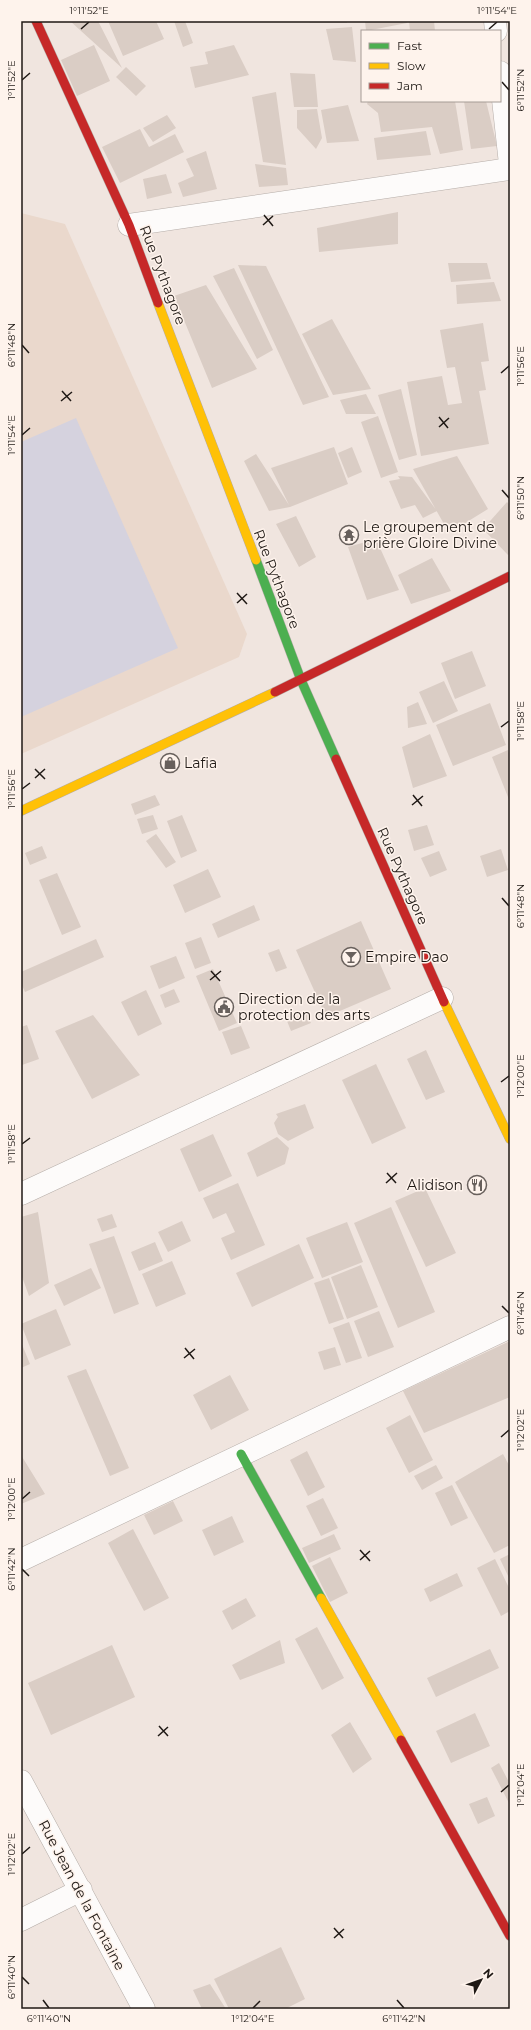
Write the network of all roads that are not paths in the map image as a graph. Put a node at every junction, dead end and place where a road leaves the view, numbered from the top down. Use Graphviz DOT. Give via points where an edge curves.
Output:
graph roads {
  1 [pos="36,21"];
  2 [pos="501,81"];
  3 [pos="510,164"];
  4 [pos="510,170"];
  5 [pos="129,225"];
  6 [pos="510,576"];
  7 [pos="301,680"];
  8 [pos="21,811"];
  9 [pos="442,998"];
  10 [pos="510,1139"];
  11 [pos="21,1194"];
  12 [pos="510,1327"];
  13 [pos="241,1454"];
  14 [pos="21,1560"];
  15 [pos="21,1781"];
  16 [pos="80,1890"];
  17 [pos="21,1920"];
  18 [pos="510,1936"];
  19 [pos="144,2009"];
  1 -- 5 [label="street, Rue Pythagore"];
  2 -- 3 [label="street"];
  4 -- 5 [label="street"];
  5 -- 7 [label="street, Rue Pythagore"];
  6 -- 7 [label="street"];
  7 -- 8 [label="street"];
  7 -- 9 [label="street, Rue Pythagore"];
  9 -- 10 [label="street, Rue Pythagore"];
  9 -- 11 [label="street"];
  12 -- 13 [label="street"];
  13 -- 14 [label="street"];
  13 -- 18 [label="street"];
  15 -- 16 [label="street, Rue Jean de la Fontaine"];
  16 -- 17 [label="street"];
  16 -- 19 [label="street, Rue Jean de la Fontaine"];
}
